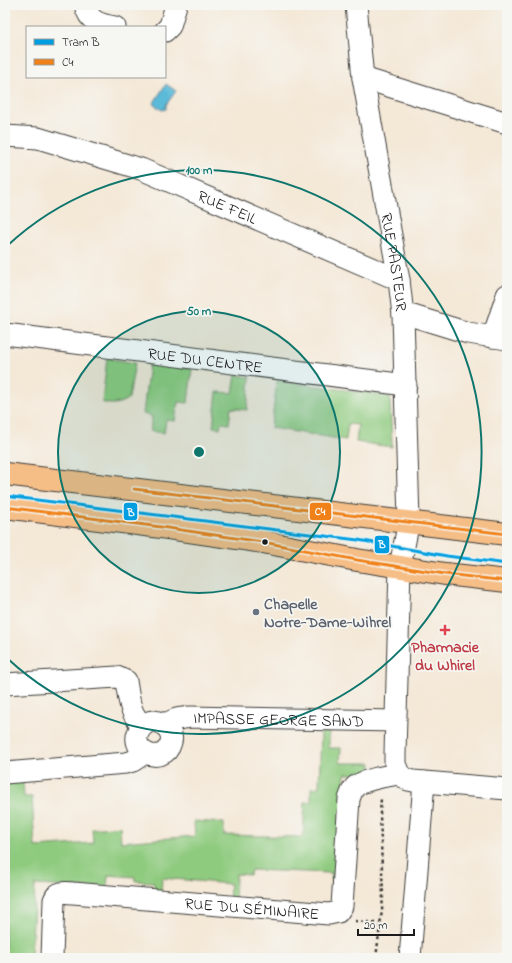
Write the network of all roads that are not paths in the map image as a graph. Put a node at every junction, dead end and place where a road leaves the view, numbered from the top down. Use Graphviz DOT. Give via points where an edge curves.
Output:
graph roads {
  1 [pos="85,5"];
  2 [pos="176,5"];
  3 [pos="356,5"];
  4 [pos="111,26"];
  5 [pos="166,30"];
  6 [pos="363,78"];
  7 [pos="507,123"];
  8 [pos="5,136"];
  9 [pos="399,280"];
  10 [pos="507,296"];
  11 [pos="403,315"];
  12 [pos="5,334"];
  13 [pos="500,338"];
  14 [pos="406,385"];
  15 [pos="5,474"];
  16 [pos="5,507"];
  17 [pos="409,521"];
  18 [pos="507,534"];
  19 [pos="400,566"];
  20 [pos="507,581"];
  21 [pos="5,684"];
  22 [pos="395,721"];
  23 [pos="164,724"];
  24 [pos="143,725"];
  25 [pos="145,753"];
  26 [pos="5,773"];
  27 [pos="399,774"];
  28 [pos="424,782"];
  29 [pos="507,789"];
  30 [pos="52,958"];
  31 [pos="410,958"];
  1 -- 4 [label="street" via="87,13 96,22"];
  2 -- 5 [label="street" via="170,26"];
  3 -- 6 [label="street, RUE PASTEUR"];
  6 -- 7 [label="street"];
  6 -- 9 [label="street, RUE PASTEUR"];
  8 -- 9 [label="street, RUE FEIL" via="38,138 141,169"];
  9 -- 11 [label="street, RUE PASTEUR"];
  10 -- 13 [label="street"];
  11 -- 13 [label="street" via="468,333"];
  11 -- 14 [label="street, RUE PASTEUR"];
  12 -- 14 [label="street, RUE DU CENTRE"];
  14 -- 17 [label="street, RUE PASTEUR"];
  15 -- 17 [label="main road"];
  16 -- 19 [label="main road" via="263,542"];
  17 -- 18 [label="main road"];
  17 -- 19 [label="street, RUE PASTEUR"];
  19 -- 20 [label="main road"];
  19 -- 22 [label="street, RUE PASTEUR"];
  21 -- 24 [label="street" via="118,677 126,681 131,710"];
  22 -- 23 [label="street, IMPASSE GEORGE SAND" via="190,717"];
  22 -- 27 [label="street, RUE PASTEUR" via="395,764"];
  23 -- 24 [label="street, IMPASSE GEORGE SAND" via="153,721"];
  23 -- 25 [label="street, IMPASSE GEORGE SAND" via="171,734 169,747 158,755"];
  24 -- 25 [label="street" via="137,737 140,749"];
  25 -- 26 [label="street, IMPASSE GEORGE SAND" via="126,763"];
  27 -- 28 [label="street" via="408,780"];
  27 -- 30 [label="street, RUE DU SÉMINAIRE" via="362,783 351,792 342,906 338,912 329,914 59,893 54,900"];
  28 -- 29 [label="street"];
  28 -- 31 [label="street"];
}
